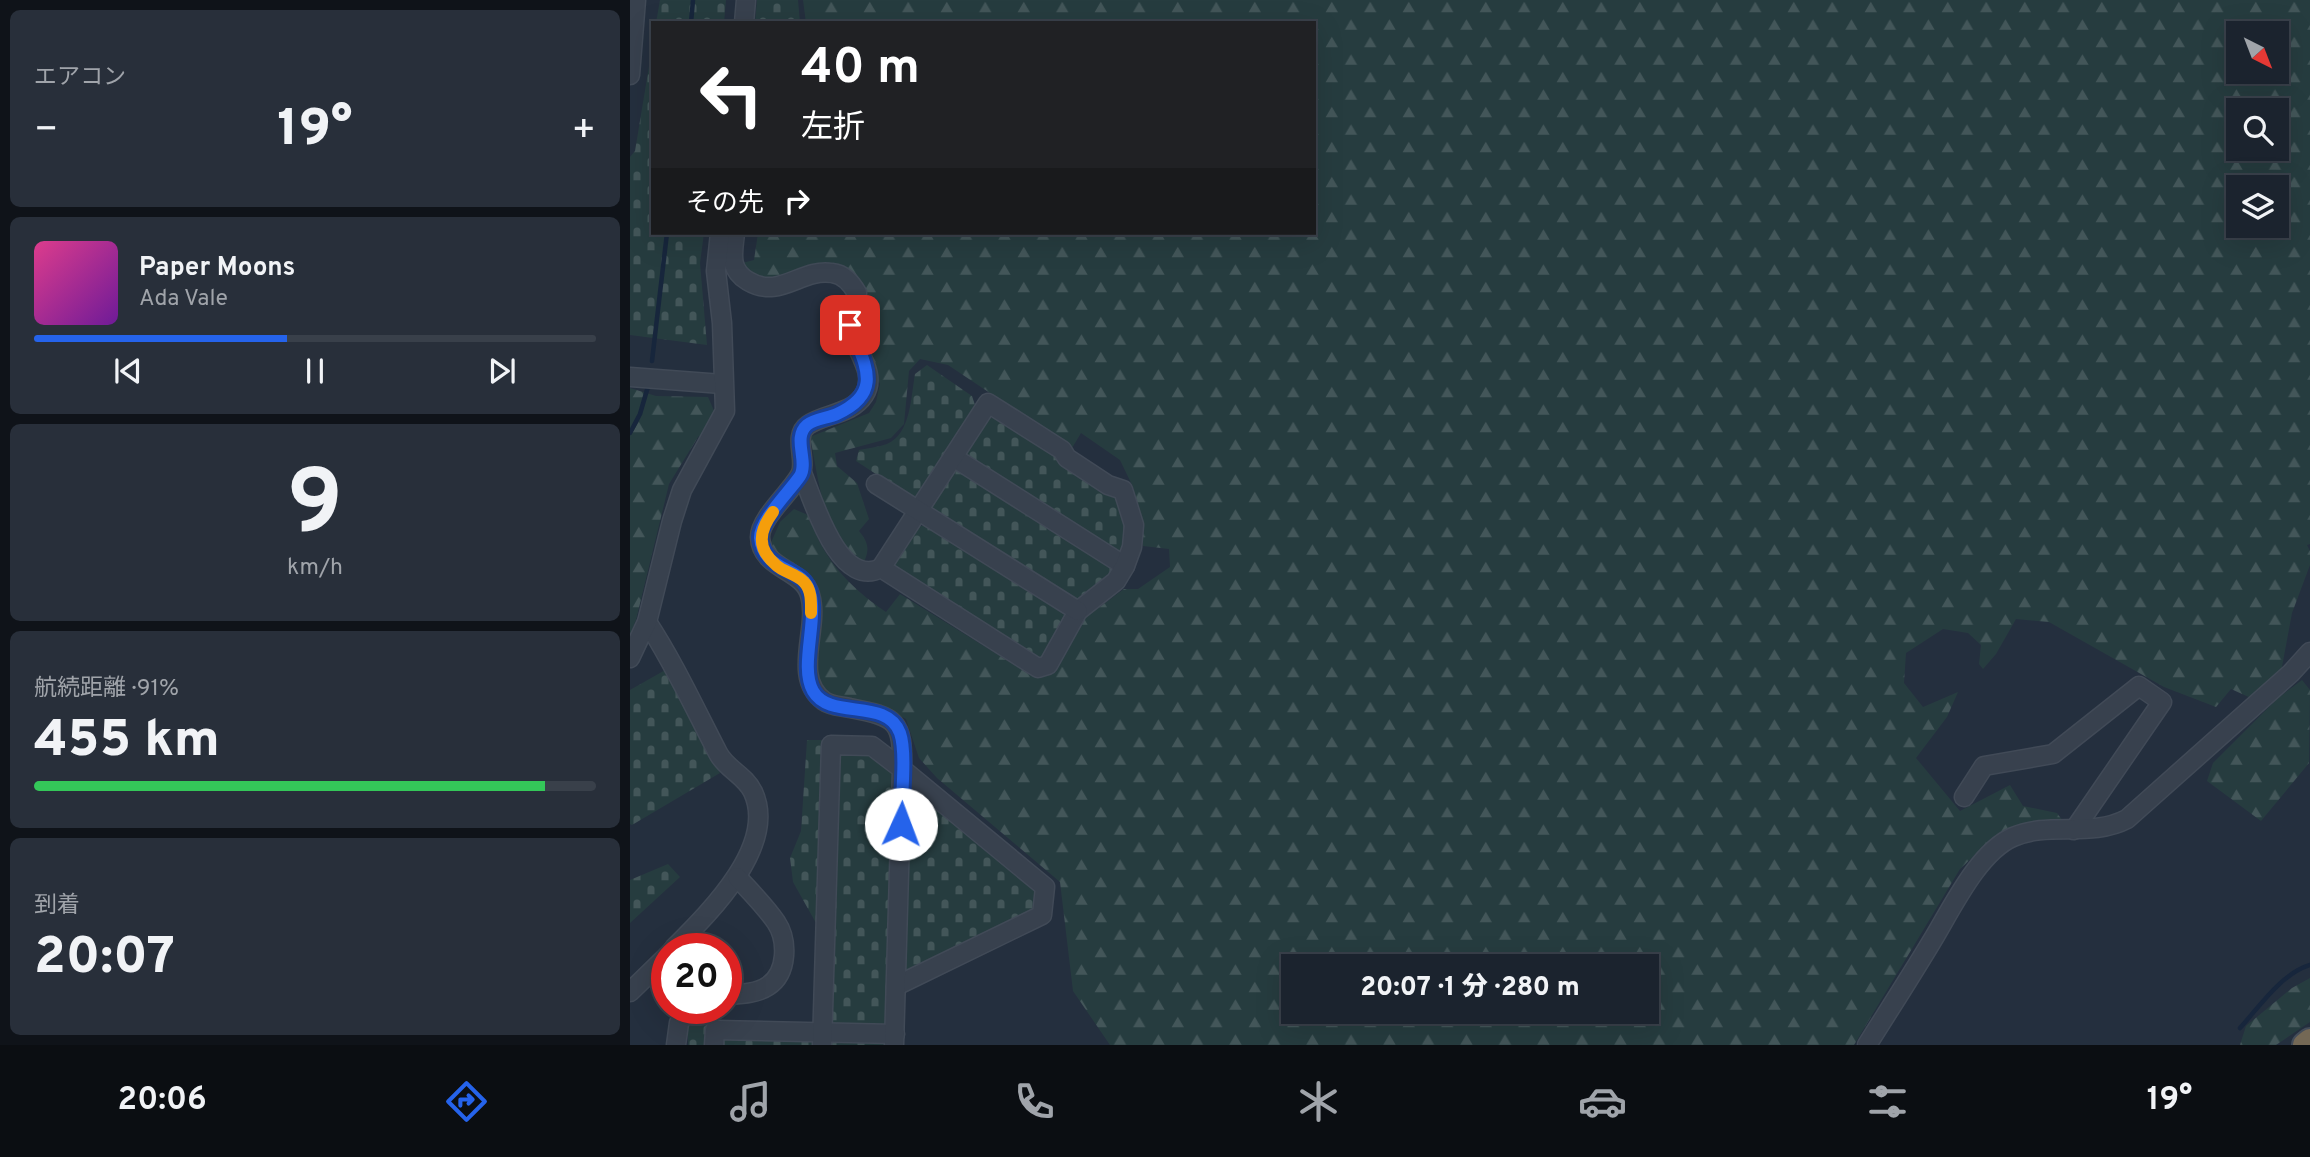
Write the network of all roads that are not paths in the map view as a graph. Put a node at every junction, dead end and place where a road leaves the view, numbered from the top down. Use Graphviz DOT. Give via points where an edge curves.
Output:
graph roads {
  1 [pos="636,0"];
  2 [pos="746,0"];
  3 [pos="744,21"];
  4 [pos="630,75"];
  5 [pos="720,235"];
  6 [pos="735,235"];
  7 [pos="644,378"];
  8 [pos="722,384"];
  9 [pos="953,457"];
  10 [pos="802,473"];
  11 [pos="876,484"];
  12 [pos="918,510"];
  13 [pos="1125,566"];
  14 [pos="881,568"];
  15 [pos="1078,611"];
  16 [pos="647,622"];
  17 [pos="2310,652"];
  18 [pos="630,658"];
  19 [pos="902,769"];
  20 [pos="1964,797"];
  21 [pos="2074,830"];
  22 [pos="737,877"];
  23 [pos="689,933"];
  24 [pos="651,972"];
  25 [pos="896,986"];
  26 [pos="630,992"];
  27 [pos="742,994"];
  28 [pos="678,1024"];
  29 [pos="822,1038"];
  30 [pos="894,1040"];
  31 [pos="2310,1041"];
  32 [pos="676,1045"];
  33 [pos="714,1045"];
  34 [pos="1867,1045"];
  35 [pos="2305,1045"];
  1 -- 4 [label="street"];
  2 -- 3 [label="street"];
  5 -- 8 [label="street" via="716,271"];
  6 -- 10 [label="street" via="732,264 753,284 770,289 819,273 834,273 849,281 857,293 850,325 868,380 864,395 850,407 807,425 801,435"];
  7 -- 8 [label="street"];
  8 -- 16 [label="street" via="725,411 682,491"];
  9 -- 12 [label="street"];
  9 -- 13 [label="street"];
  9 -- 13 [label="street" via="988,403 1123,490 1134,525"];
  10 -- 14 [label="street" via="829,540 853,568"];
  10 -- 19 [label="street" via="764,524 760,538 776,565 804,581 811,596 808,672 814,692 827,703 878,713 890,721 900,732"];
  11 -- 12 [label="street"];
  12 -- 14 [label="street"];
  12 -- 15 [label="street"];
  13 -- 15 [label="street" via="1116,581"];
  14 -- 15 [label="street" via="1038,668 1048,665"];
  16 -- 18 [label="street"];
  16 -- 22 [label="street" via="723,762 752,789 759,809 757,833"];
  17 -- 21 [label="street" via="2127,819 2101,829"];
  19 -- 25 [label="street"];
  19 -- 25 [label="street" via="1045,887 1042,915"];
  19 -- 29 [label="street" via="873,746 831,745"];
  20 -- 21 [label="street" via="1984,766 2053,754 2139,685 2162,702"];
  21 -- 34 [label="street" via="2030,831 2012,837 1985,859"];
  22 -- 23 [label="street"];
  22 -- 27 [label="street" via="777,923 784,940 780,973 769,986"];
  24 -- 26 [label="street"];
  25 -- 30 [label="street"];
  28 -- 32 [label="street"];
  29 -- 30 [label="street"];
  29 -- 33 [label="street" via="715,1030"];
  31 -- 35 [label="highway"];
}
